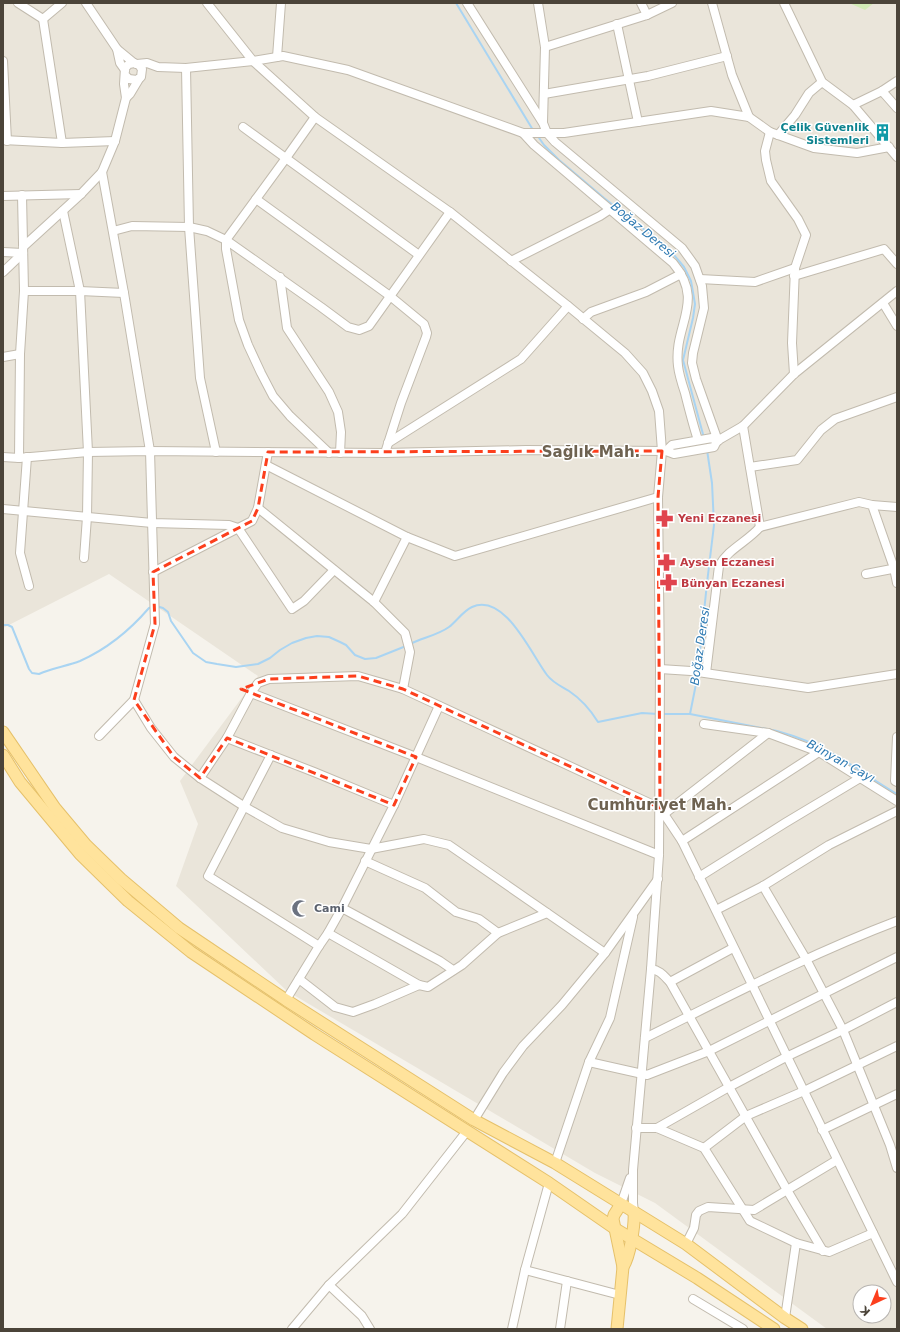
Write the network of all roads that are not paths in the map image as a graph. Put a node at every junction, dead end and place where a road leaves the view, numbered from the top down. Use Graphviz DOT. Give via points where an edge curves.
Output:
graph roads {
  1 [pos="18,3"];
  2 [pos="62,3"];
  3 [pos="86,3"];
  4 [pos="206,3"];
  5 [pos="281,3"];
  6 [pos="467,3"];
  7 [pos="538,3"];
  8 [pos="641,3"];
  9 [pos="672,3"];
  10 [pos="712,3"];
  11 [pos="784,4"];
  12 [pos="647,15"];
  13 [pos="43,19"];
  14 [pos="617,24"];
  15 [pos="545,47"];
  16 [pos="117,48"];
  17 [pos="727,56"];
  18 [pos="277,57"];
  19 [pos="3,61"];
  20 [pos="253,61"];
  21 [pos="135,63"];
  22 [pos="158,67"];
  23 [pos="186,68"];
  24 [pos="125,73"];
  25 [pos="140,77"];
  26 [pos="629,80"];
  27 [pos="897,81"];
  28 [pos="822,82"];
  29 [pos="882,91"];
  30 [pos="544,94"];
  31 [pos="126,98"];
  32 [pos="853,105"];
  33 [pos="897,108"];
  34 [pos="315,117"];
  35 [pos="749,117"];
  36 [pos="638,122"];
  37 [pos="543,123"];
  38 [pos="243,127"];
  39 [pos="543,133"];
  40 [pos="527,134"];
  41 [pos="774,134"];
  42 [pos="5,140"];
  43 [pos="115,141"];
  44 [pos="62,143"];
  45 [pos="889,147"];
  46 [pos="897,157"];
  47 [pos="286,158"];
  48 [pos="102,172"];
  49 [pos="81,194"];
  50 [pos="22,195"];
  51 [pos="3,196"];
  52 [pos="256,199"];
  53 [pos="609,210"];
  54 [pos="63,211"];
  55 [pos="450,212"];
  56 [pos="189,227"];
  57 [pos="113,231"];
  58 [pos="226,240"];
  59 [pos="23,250"];
  60 [pos="3,252"];
  61 [pos="419,255"];
  62 [pos="511,261"];
  63 [pos="897,264"];
  64 [pos="3,272"];
  65 [pos="794,272"];
  66 [pos="681,274"];
  67 [pos="280,277"];
  68 [pos="700,279"];
  69 [pos="24,291"];
  70 [pos="80,291"];
  71 [pos="897,291"];
  72 [pos="124,293"];
  73 [pos="390,296"];
  74 [pos="882,303"];
  75 [pos="568,306"];
  76 [pos="583,319"];
  77 [pos="897,326"];
  78 [pos="20,354"];
  79 [pos="3,357"];
  80 [pos="794,374"];
  81 [pos="897,397"];
  82 [pos="743,426"];
  83 [pos="699,440"];
  84 [pos="715,442"];
  85 [pos="388,443"];
  86 [pos="150,451"];
  87 [pos="664,451"];
  88 [pos="88,452"];
  89 [pos="216,452"];
  90 [pos="268,452"];
  91 [pos="329,453"];
  92 [pos="340,453"];
  93 [pos="385,453"];
  94 [pos="3,457"];
  95 [pos="23,458"];
  96 [pos="266,465"];
  97 [pos="750,467"];
  98 [pos="658,497"];
  99 [pos="872,505"];
  100 [pos="897,507"];
  101 [pos="258,508"];
  102 [pos="3,509"];
  103 [pos="24,511"];
  104 [pos="87,517"];
  105 [pos="152,523"];
  106 [pos="760,527"];
  107 [pos="238,528"];
  108 [pos="407,537"];
  109 [pos="84,558"];
  110 [pos="896,568"];
  111 [pos="334,570"];
  112 [pos="153,572"];
  113 [pos="866,574"];
  114 [pos="897,583"];
  115 [pos="29,586"];
  116 [pos="374,602"];
  117 [pos="660,669"];
  118 [pos="705,673"];
  119 [pos="897,674"];
  120 [pos="403,689"];
  121 [pos="251,693"];
  122 [pos="134,700"];
  123 [pos="439,706"];
  124 [pos="704,724"];
  125 [pos="3,732"];
  126 [pos="768,733"];
  127 [pos="99,736"];
  128 [pos="897,737"];
  129 [pos="227,738"];
  130 [pos="819,752"];
  131 [pos="271,755"];
  132 [pos="416,757"];
  133 [pos="4,758"];
  134 [pos="200,778"];
  135 [pos="860,778"];
  136 [pos="897,782"];
  137 [pos="897,801"];
  138 [pos="394,805"];
  139 [pos="244,807"];
  140 [pos="662,811"];
  141 [pos="897,811"];
  142 [pos="682,841"];
  143 [pos="371,849"];
  144 [pos="659,855"];
  145 [pos="365,861"];
  146 [pos="699,877"];
  147 [pos="658,879"];
  148 [pos="763,886"];
  149 [pos="342,908"];
  150 [pos="716,910"];
  151 [pos="547,913"];
  152 [pos="633,914"];
  153 [pos="897,921"];
  154 [pos="328,933"];
  155 [pos="498,933"];
  156 [pos="319,946"];
  157 [pos="733,948"];
  158 [pos="605,953"];
  159 [pos="897,957"];
  160 [pos="806,959"];
  161 [pos="651,969"];
  162 [pos="453,970"];
  163 [pos="299,979"];
  164 [pos="670,982"];
  165 [pos="419,985"];
  166 [pos="752,985"];
  167 [pos="824,993"];
  168 [pos="286,1000"];
  169 [pos="897,1002"];
  170 [pos="689,1016"];
  171 [pos="769,1021"];
  172 [pos="843,1030"];
  173 [pos="645,1038"];
  174 [pos="897,1046"];
  175 [pos="709,1051"];
  176 [pos="786,1057"];
  177 [pos="590,1062"];
  178 [pos="858,1065"];
  179 [pos="641,1074"];
  180 [pos="729,1087"];
  181 [pos="804,1091"];
  182 [pos="897,1094"];
  183 [pos="873,1105"];
  184 [pos="746,1116"];
  185 [pos="474,1120"];
  186 [pos="636,1128"];
  187 [pos="657,1128"];
  188 [pos="822,1130"];
  189 [pos="467,1131"];
  190 [pos="704,1148"];
  191 [pos="837,1160"];
  192 [pos="555,1163"];
  193 [pos="897,1168"];
  194 [pos="632,1170"];
  195 [pos="549,1183"];
  196 [pos="787,1190"];
  197 [pos="621,1204"];
  198 [pos="742,1209"];
  199 [pos="634,1212"];
  200 [pos="614,1228"];
  201 [pos="872,1232"];
  202 [pos="631,1238"];
  203 [pos="796,1243"];
  204 [pos="686,1244"];
  205 [pos="823,1251"];
  206 [pos="623,1267"];
  207 [pos="525,1270"];
  208 [pos="567,1281"];
  209 [pos="897,1282"];
  210 [pos="329,1285"];
  211 [pos="620,1295"];
  212 [pos="693,1299"];
  213 [pos="785,1318"];
  214 [pos="292,1329"];
  215 [pos="370,1329"];
  216 [pos="512,1329"];
  217 [pos="560,1329"];
  218 [pos="617,1329"];
  219 [pos="742,1329"];
  220 [pos="774,1329"];
  221 [pos="802,1329"];
  1 -- 13 [label="street"];
  2 -- 13 [label="street"];
  3 -- 16 [label="street"];
  4 -- 20 [label="street"];
  5 -- 18 [label="street"];
  6 -- 37 [label="street"];
  7 -- 15 [label="street"];
  8 -- 12 [label="street"];
  9 -- 12 [label="street"];
  10 -- 17 [label="street"];
  11 -- 28 [label="street"];
  12 -- 14 [label="street"];
  13 -- 44 [label="street"];
  14 -- 15 [label="street"];
  14 -- 26 [label="street"];
  15 -- 30 [label="street"];
  16 -- 21 [label="street"];
  16 -- 24 [label="street"];
  17 -- 26 [label="street"];
  17 -- 35 [label="street" via="732,76"];
  18 -- 20 [label="street"];
  18 -- 40 [label="street" via="283,56 348,70"];
  19 -- 42 [label="street"];
  20 -- 23 [label="street"];
  20 -- 34 [label="street"];
  21 -- 22 [label="street" via="147,63"];
  21 -- 24 [label="street" via="127,66"];
  21 -- 25 [label="street" via="141,67"];
  22 -- 23 [label="street"];
  22 -- 25 [label="street"];
  23 -- 56 [label="street"];
  24 -- 25 [label="street" via="131,80"];
  24 -- 31 [label="street"];
  25 -- 31 [label="street"];
  26 -- 30 [label="street"];
  26 -- 36 [label="street"];
  27 -- 29 [label="street"];
  28 -- 32 [label="street"];
  28 -- 41 [label="street" via="808,92 795,115"];
  29 -- 32 [label="street"];
  29 -- 33 [label="street"];
  30 -- 37 [label="street"];
  31 -- 43 [label="street"];
  32 -- 45 [label="street"];
  34 -- 47 [label="street"];
  34 -- 55 [label="street"];
  35 -- 36 [label="street" via="710,111"];
  35 -- 41 [label="street"];
  36 -- 39 [label="street" via="564,133"];
  37 -- 39 [label="street"];
  38 -- 47 [label="street"];
  39 -- 40 [label="street"];
  39 -- 68 [label="street" via="682,248 695,266"];
  40 -- 53 [label="street" via="530,141"];
  41 -- 45 [label="street" via="814,148 857,153"];
  41 -- 65 [label="street" via="765,151 771,182 806,235"];
  42 -- 44 [label="street"];
  43 -- 44 [label="street"];
  43 -- 48 [label="street"];
  45 -- 46 [label="street"];
  47 -- 52 [label="street"];
  47 -- 61 [label="street"];
  48 -- 49 [label="street"];
  48 -- 57 [label="street"];
  49 -- 50 [label="street"];
  49 -- 54 [label="street"];
  50 -- 51 [label="street"];
  50 -- 59 [label="street"];
  52 -- 58 [label="street"];
  52 -- 73 [label="street"];
  53 -- 62 [label="street"];
  53 -- 66 [label="street" via="673,263"];
  54 -- 59 [label="street"];
  54 -- 70 [label="street"];
  55 -- 61 [label="street"];
  55 -- 62 [label="street"];
  56 -- 57 [label="street" via="132,226"];
  56 -- 58 [label="street" via="207,231"];
  56 -- 89 [label="street" via="200,378"];
  57 -- 72 [label="street"];
  58 -- 67 [label="street"];
  58 -- 91 [label="street" via="239,320 260,374 273,396 290,416"];
  59 -- 60 [label="street"];
  59 -- 64 [label="street"];
  59 -- 69 [label="street"];
  61 -- 73 [label="street"];
  62 -- 75 [label="street"];
  63 -- 65 [label="street" via="884,249"];
  65 -- 68 [label="street" via="755,282"];
  65 -- 80 [label="street"];
  66 -- 76 [label="street" via="646,292 591,312"];
  66 -- 83 [label="street" via="689,300 678,348 678,366"];
  67 -- 73 [label="street" via="353,330 369,326"];
  67 -- 92 [label="street" via="287,328 329,392 338,412 341,432"];
  68 -- 84 [label="street" via="704,293 704,308 692,363"];
  69 -- 70 [label="street"];
  69 -- 78 [label="street"];
  70 -- 72 [label="street"];
  70 -- 88 [label="street"];
  71 -- 74 [label="street"];
  72 -- 86 [label="street"];
  73 -- 85 [label="street" via="424,324 427,333"];
  74 -- 77 [label="street"];
  74 -- 80 [label="street"];
  75 -- 76 [label="street"];
  75 -- 85 [label="street" via="521,359"];
  76 -- 87 [label="street" via="644,372 659,411"];
  78 -- 79 [label="street"];
  78 -- 95 [label="street"];
  80 -- 82 [label="street"];
  81 -- 97 [label="street" via="835,419 821,430 797,460"];
  82 -- 84 [label="street"];
  82 -- 97 [label="street"];
  83 -- 84 [label="street"];
  83 -- 87 [label="street" via="672,445"];
  84 -- 87 [label="street" via="702,449 674,454"];
  85 -- 93 [label="street"];
  86 -- 88 [label="street"];
  86 -- 89 [label="street"];
  86 -- 105 [label="street"];
  87 -- 93 [label="street"];
  87 -- 98 [label="street"];
  88 -- 95 [label="street"];
  88 -- 104 [label="street"];
  89 -- 90 [label="street"];
  90 -- 91 [label="street"];
  90 -- 96 [label="street"];
  91 -- 92 [label="street"];
  92 -- 93 [label="street"];
  94 -- 95 [label="street"];
  95 -- 103 [label="street"];
  96 -- 101 [label="street"];
  96 -- 108 [label="street"];
  97 -- 106 [label="street"];
  98 -- 108 [label="street" via="455,556"];
  98 -- 117 [label="street"];
  99 -- 100 [label="street"];
  99 -- 106 [label="street" via="859,502"];
  99 -- 110 [label="street"];
  101 -- 107 [label="street" via="252,521"];
  101 -- 111 [label="street"];
  102 -- 103 [label="street"];
  103 -- 104 [label="street"];
  103 -- 115 [label="street" via="20,553"];
  104 -- 105 [label="street"];
  104 -- 109 [label="street"];
  105 -- 107 [label="street" via="229,525"];
  105 -- 112 [label="street"];
  106 -- 118 [label="street" via="731,551 719,566"];
  107 -- 111 [label="street" via="292,609 304,601"];
  107 -- 112 [label="street"];
  108 -- 116 [label="street"];
  110 -- 113 [label="street"];
  110 -- 114 [label="street"];
  111 -- 116 [label="street"];
  112 -- 122 [label="street" via="155,624"];
  116 -- 120 [label="street" via="405,633 410,652"];
  117 -- 118 [label="street"];
  117 -- 140 [label="street"];
  118 -- 119 [label="street" via="808,688"];
  120 -- 121 [label="street" via="358,676 269,679 258,683"];
  120 -- 123 [label="street"];
  121 -- 129 [label="street"];
  121 -- 132 [label="street"];
  122 -- 127 [label="street"];
  122 -- 134 [label="street" via="151,728 174,757"];
  123 -- 132 [label="street"];
  123 -- 140 [label="street"];
  124 -- 126 [label="street"];
  125 -- 168 [label="main road" via="55,808 86,845 116,874 179,928"];
  126 -- 130 [label="street"];
  126 -- 140 [label="street"];
  128 -- 136 [label="street"];
  129 -- 131 [label="street"];
  129 -- 134 [label="street"];
  130 -- 135 [label="street"];
  130 -- 142 [label="street"];
  131 -- 138 [label="street"];
  131 -- 139 [label="street"];
  132 -- 138 [label="street"];
  132 -- 144 [label="street"];
  133 -- 189 [label="main road" via="20,782 80,854 128,900 191,952"];
  134 -- 139 [label="street"];
  135 -- 137 [label="street"];
  135 -- 146 [label="street"];
  138 -- 143 [label="street"];
  139 -- 143 [label="street" via="282,828 329,842"];
  139 -- 156 [label="street" via="208,876"];
  140 -- 142 [label="street"];
  140 -- 144 [label="street"];
  141 -- 148 [label="street" via="829,845"];
  142 -- 146 [label="street"];
  143 -- 145 [label="street"];
  143 -- 151 [label="street" via="424,839 449,845"];
  144 -- 147 [label="street"];
  145 -- 149 [label="street"];
  145 -- 155 [label="street" via="425,888 456,912 479,919"];
  146 -- 150 [label="street"];
  147 -- 152 [label="street"];
  147 -- 161 [label="street"];
  148 -- 150 [label="street"];
  148 -- 160 [label="street"];
  149 -- 154 [label="street"];
  149 -- 162 [label="street"];
  150 -- 157 [label="street"];
  151 -- 155 [label="street"];
  151 -- 158 [label="street"];
  152 -- 158 [label="street"];
  152 -- 177 [label="street" via="610,1018"];
  153 -- 160 [label="street"];
  154 -- 156 [label="street"];
  154 -- 165 [label="street"];
  155 -- 162 [label="street"];
  156 -- 163 [label="street"];
  157 -- 164 [label="street"];
  157 -- 166 [label="street"];
  158 -- 185 [label="street" via="562,1005 523,1046"];
  159 -- 167 [label="street"];
  160 -- 166 [label="street"];
  160 -- 167 [label="street"];
  161 -- 164 [label="street" via="663,974"];
  161 -- 173 [label="street"];
  162 -- 165 [label="street" via="428,987"];
  163 -- 165 [label="street" via="335,1007 353,1012"];
  163 -- 168 [label="street"];
  164 -- 170 [label="street"];
  166 -- 170 [label="street"];
  166 -- 171 [label="street"];
  167 -- 171 [label="street"];
  167 -- 172 [label="street"];
  168 -- 185 [label="main road"];
  169 -- 172 [label="street"];
  170 -- 173 [label="street"];
  170 -- 175 [label="street"];
  171 -- 175 [label="street"];
  171 -- 176 [label="street"];
  172 -- 176 [label="street"];
  172 -- 178 [label="street"];
  173 -- 179 [label="street"];
  174 -- 178 [label="street"];
  175 -- 179 [label="street" via="647,1075"];
  175 -- 180 [label="street"];
  176 -- 180 [label="street"];
  176 -- 181 [label="street"];
  177 -- 179 [label="street"];
  177 -- 192 [label="street"];
  178 -- 181 [label="street"];
  178 -- 183 [label="street"];
  179 -- 186 [label="street"];
  180 -- 184 [label="street"];
  180 -- 187 [label="street"];
  181 -- 184 [label="street"];
  181 -- 188 [label="street"];
  182 -- 183 [label="street"];
  183 -- 188 [label="street"];
  183 -- 193 [label="street"];
  184 -- 190 [label="street"];
  184 -- 196 [label="street"];
  185 -- 192 [label="main road"];
  186 -- 187 [label="street"];
  186 -- 194 [label="street"];
  187 -- 190 [label="street"];
  188 -- 191 [label="street"];
  189 -- 195 [label="main road"];
  189 -- 210 [label="street" via="402,1214"];
  190 -- 198 [label="street"];
  191 -- 196 [label="street"];
  191 -- 201 [label="street"];
  192 -- 197 [label="main road"];
  194 -- 197 [label="street"];
  194 -- 199 [label="street"];
  195 -- 200 [label="main road"];
  195 -- 207 [label="street"];
  196 -- 198 [label="street" via="754,1210"];
  196 -- 205 [label="street"];
  197 -- 199 [label="main road"];
  197 -- 200 [label="main road" via="614,1215"];
  198 -- 203 [label="street" via="750,1221"];
  198 -- 204 [label="street" via="703,1208 696,1215 694,1228"];
  199 -- 202 [label="main road" via="635,1221"];
  199 -- 204 [label="main road"];
  200 -- 202 [label="main road"];
  200 -- 206 [label="main road"];
  201 -- 205 [label="street" via="829,1252"];
  201 -- 209 [label="street"];
  202 -- 206 [label="main road"];
  202 -- 220 [label="main road"];
  203 -- 205 [label="street"];
  203 -- 213 [label="street"];
  204 -- 213 [label="main road"];
  206 -- 211 [label="main road"];
  207 -- 208 [label="street"];
  207 -- 216 [label="street"];
  208 -- 211 [label="street"];
  208 -- 217 [label="street"];
  210 -- 214 [label="street"];
  210 -- 215 [label="street" via="362,1316"];
  211 -- 218 [label="main road"];
  212 -- 219 [label="street"];
  213 -- 221 [label="main road"];
}
